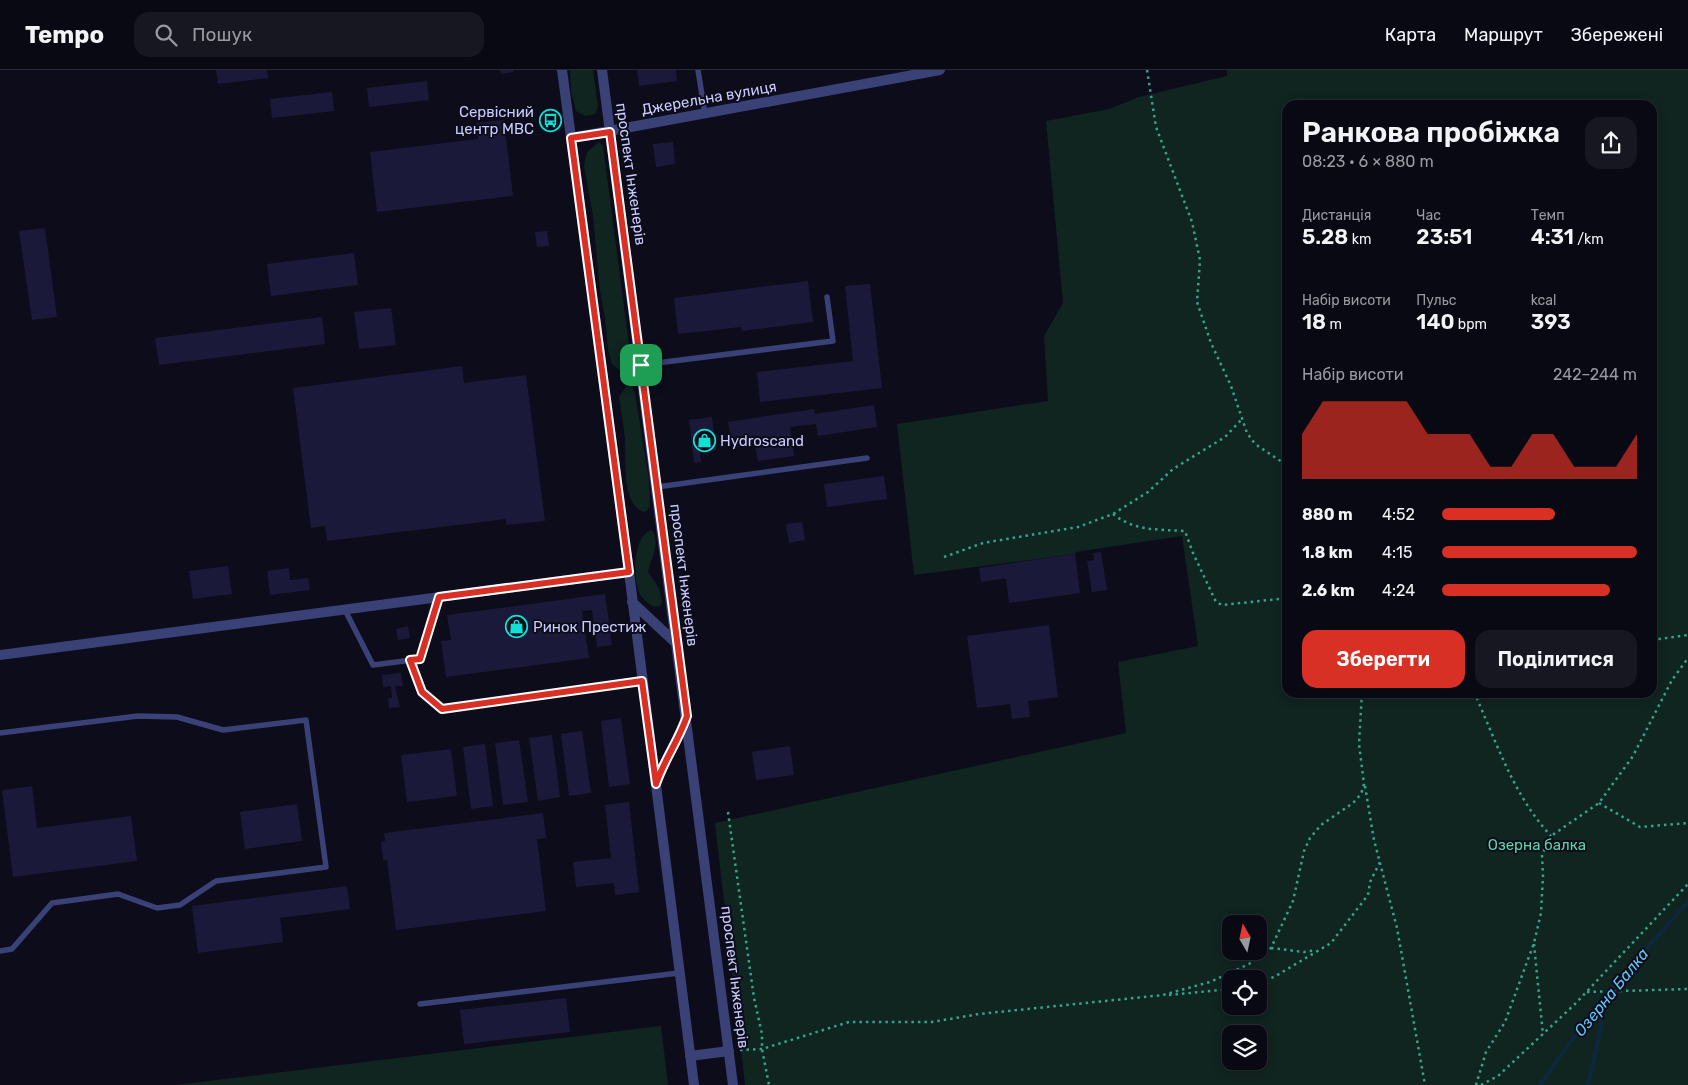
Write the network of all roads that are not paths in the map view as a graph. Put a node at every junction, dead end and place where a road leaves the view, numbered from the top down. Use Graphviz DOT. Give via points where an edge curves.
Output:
graph roads {
  1 [pos="562,70"];
  2 [pos="602,70"];
  3 [pos="698,70"];
  4 [pos="940,70"];
  5 [pos="704,114"];
  6 [pos="610,132"];
  7 [pos="571,138"];
  8 [pos="827,297"];
  9 [pos="641,365"];
  10 [pos="867,458"];
  11 [pos="657,487"];
  12 [pos="629,572"];
  13 [pos="439,597"];
  14 [pos="632,602"];
  15 [pos="345,610"];
  16 [pos="678,646"];
  17 [pos="0,655"];
  18 [pos="410,660"];
  19 [pos="642,681"];
  20 [pos="687,716"];
  21 [pos="0,733"];
  22 [pos="656,784"];
  23 [pos="0,951"];
  24 [pos="679,973"];
  25 [pos="420,1004"];
  26 [pos="729,1051"];
  27 [pos="690,1056"];
  28 [pos="694,1085"];
  29 [pos="733,1085"];
  1 -- 7 [label="street"];
  2 -- 6 [label="street, проспект Інженерів"];
  3 -- 5 [label="lane"];
  4 -- 5 [label="street, Джерельна вулиця"];
  5 -- 6 [label="street, Джерельна вулиця"];
  6 -- 7 [label="street, Джерельна вулиця"];
  6 -- 9 [label="street, проспект Інженерів"];
  7 -- 12 [label="street"];
  8 -- 9 [label="lane" via="833,341"];
  9 -- 11 [label="street, проспект Інженерів"];
  10 -- 11 [label="lane"];
  11 -- 16 [label="street, проспект Інженерів"];
  12 -- 13 [label="street"];
  12 -- 14 [label="street"];
  13 -- 15 [label="street"];
  13 -- 18 [label="lane" via="420,659"];
  14 -- 16 [label="street"];
  14 -- 19 [label="street"];
  15 -- 17 [label="street"];
  15 -- 18 [label="lane" via="373,665"];
  16 -- 20 [label="street, проспект Інженерів"];
  18 -- 19 [label="lane" via="422,692 442,709"];
  19 -- 22 [label="street"];
  20 -- 22 [label="street"];
  20 -- 26 [label="street, проспект Інженерів"];
  21 -- 23 [label="lane" via="138,716 177,718 222,730 306,720 326,866 216,881 180,905 157,908 118,894 52,903 12,949"];
  22 -- 24 [label="street"];
  24 -- 25 [label="lane"];
  24 -- 27 [label="street"];
  26 -- 27 [label="street"];
  26 -- 29 [label="street, проспект Інженерів"];
  27 -- 28 [label="street"];
}
